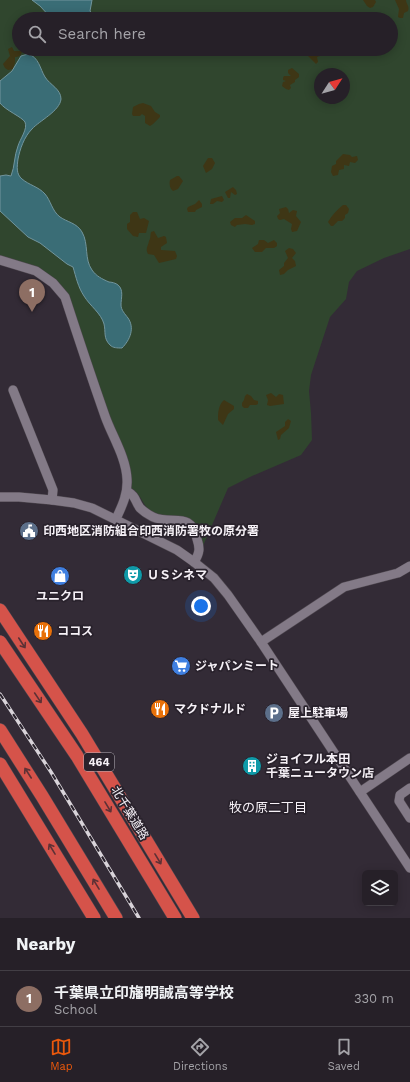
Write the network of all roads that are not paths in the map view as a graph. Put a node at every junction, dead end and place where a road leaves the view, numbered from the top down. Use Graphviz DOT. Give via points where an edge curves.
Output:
graph roads {
  1 [pos="0,260"];
  2 [pos="12,390"];
  3 [pos="127,491"];
  4 [pos="0,497"];
  5 [pos="52,500"];
  6 [pos="116,519"];
  7 [pos="194,562"];
  8 [pos="410,566"];
  9 [pos="0,610"];
  10 [pos="0,642"];
  11 [pos="261,642"];
  12 [pos="0,730"];
  13 [pos="410,758"];
  14 [pos="0,764"];
  15 [pos="410,788"];
  16 [pos="360,792"];
  17 [pos="410,818"];
  18 [pos="410,868"];
  19 [pos="94,918"];
  20 [pos="116,918"];
  21 [pos="175,918"];
  22 [pos="192,918"];
  1 -- 3 [label="street" via="36,271 53,283 65,297 105,417 124,462"];
  2 -- 5 [label="street" via="53,490"];
  3 -- 6 [label="street"];
  3 -- 7 [label="street" via="134,496 140,508 152,517 190,523 196,532 200,550"];
  4 -- 5 [label="street"];
  5 -- 6 [label="street" via="84,505"];
  6 -- 7 [label="street" via="177,550"];
  7 -- 11 [label="street" via="222,587"];
  8 -- 11 [label="street" via="398,573 344,587"];
  9 -- 22 [label="highway, 北千葉道路 / 464, one-way" via="82,734"];
  10 -- 21 [label="highway, 北千葉道路 / 464, one-way" via="77,756"];
  11 -- 16 [label="street"];
  20 -- 12 [label="highway, one-way"];
  13 -- 16 [label="street"];
  19 -- 14 [label="highway, one-way"];
  15 -- 17 [label="street" via="400,795 399,801"];
  16 -- 18 [label="street"];
}
